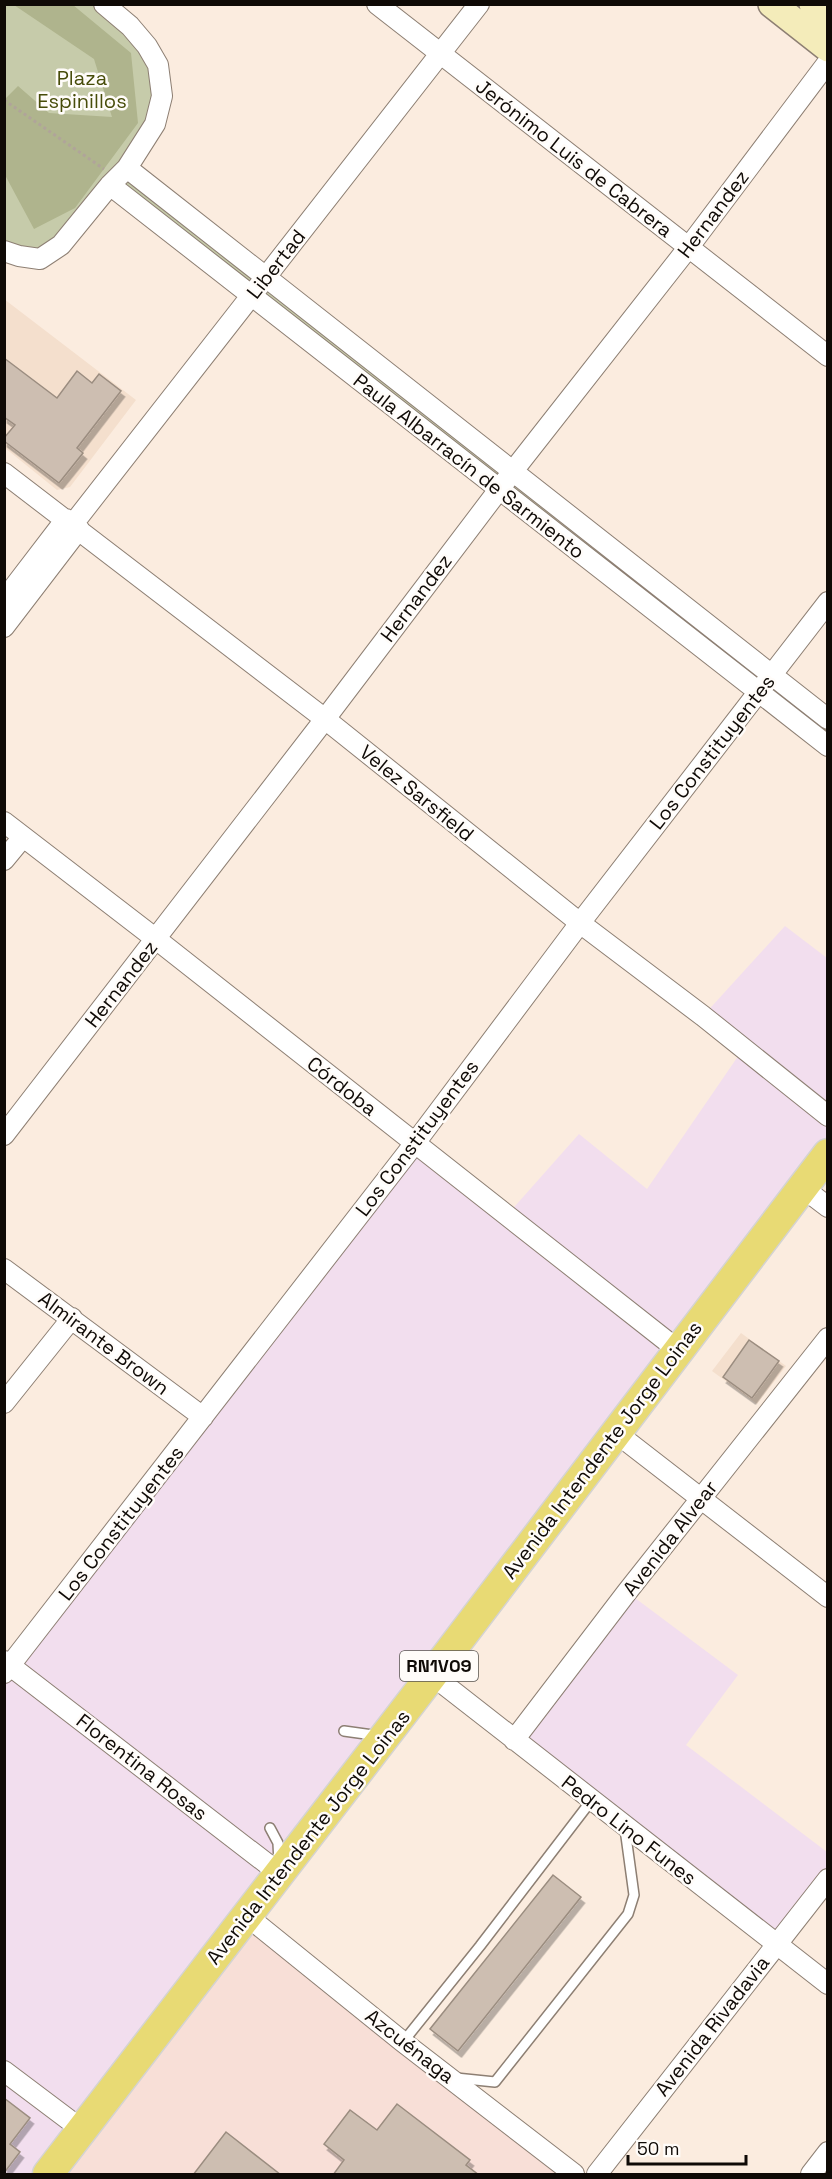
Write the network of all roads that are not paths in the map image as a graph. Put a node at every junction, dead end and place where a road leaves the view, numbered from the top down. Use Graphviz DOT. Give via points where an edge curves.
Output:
graph roads {
  1 [pos="104,4"];
  2 [pos="377,4"];
  3 [pos="479,4"];
  4 [pos="772,4"];
  5 [pos="813,4"];
  6 [pos="828,16"];
  7 [pos="828,48"];
  8 [pos="440,54"];
  9 [pos="828,62"];
  10 [pos="118,177"];
  11 [pos="688,248"];
  12 [pos="4,251"];
  13 [pos="265,278"];
  14 [pos="251,296"];
  15 [pos="828,356"];
  16 [pos="513,471"];
  17 [pos="4,473"];
  18 [pos="499,490"];
  19 [pos="73,524"];
  20 [pos="4,600"];
  21 [pos="828,602"];
  22 [pos="4,627"];
  23 [pos="765,684"];
  24 [pos="325,719"];
  25 [pos="828,719"];
  26 [pos="828,746"];
  27 [pos="4,822"];
  28 [pos="23,837"];
  29 [pos="4,860"];
  30 [pos="580,923"];
  31 [pos="156,939"];
  32 [pos="828,1116"];
  33 [pos="4,1135"];
  34 [pos="415,1143"];
  35 [pos="828,1154"];
  36 [pos="803,1188"];
  37 [pos="828,1207"];
  38 [pos="4,1269"];
  39 [pos="72,1318"];
  40 [pos="828,1338"];
  41 [pos="678,1350"];
  42 [pos="4,1403"];
  43 [pos="202,1417"];
  44 [pos="615,1432"];
  45 [pos="701,1499"];
  46 [pos="828,1597"];
  47 [pos="6,1667"];
  48 [pos="432,1675"];
  49 [pos="344,1731"];
  50 [pos="385,1736"];
  51 [pos="514,1740"];
  52 [pos="591,1801"];
  53 [pos="625,1827"];
  54 [pos="270,1828"];
  55 [pos="279,1873"];
  56 [pos="828,1879"];
  57 [pos="247,1916"];
  58 [pos="776,1944"];
  59 [pos="828,1984"];
  60 [pos="404,2042"];
  61 [pos="4,2071"];
  62 [pos="450,2078"];
  63 [pos="81,2129"];
  64 [pos="828,2152"];
  65 [pos="58,2171"];
  66 [pos="574,2175"];
  67 [pos="597,2175"];
  68 [pos="811,2175"];
  1 -- 10 [label="street" via="147,46 158,65 162,96 155,124"];
  2 -- 8 [label="street, Jerónimo Luis de Cabrera"];
  3 -- 8 [label="street, Libertad"];
  4 -- 7 [label="main road"];
  5 -- 6 [label="main road"];
  8 -- 11 [label="street, Jerónimo Luis de Cabrera"];
  8 -- 13 [label="street, Libertad"];
  9 -- 11 [label="street, Hernandez"];
  10 -- 12 [label="street" via="60,245 40,259"];
  10 -- 13 [label="street, Paula Albarracín de Sarmiento"];
  10 -- 14 [label="street, Paula Albarracín de Sarmiento"];
  11 -- 15 [label="street, Jerónimo Luis de Cabrera"];
  11 -- 16 [label="street, Hernandez"];
  13 -- 14 [label="street, Libertad"];
  13 -- 16 [label="street, Paula Albarracín de Sarmiento"];
  14 -- 18 [label="street, Paula Albarracín de Sarmiento"];
  14 -- 19 [label="street, Libertad"];
  16 -- 18 [label="street, Hernandez"];
  16 -- 23 [label="street, Paula Albarracín de Sarmiento"];
  17 -- 19 [label="street, Velez Sarsfield"];
  18 -- 23 [label="street, Paula Albarracín de Sarmiento"];
  18 -- 24 [label="street, Hernandez"];
  19 -- 20 [label="street, Libertad"];
  19 -- 22 [label="street, Libertad"];
  19 -- 24 [label="street, Velez Sarsfield"];
  21 -- 23 [label="street, Los Constituyentes"];
  23 -- 25 [label="street, Paula Albarracín de Sarmiento"];
  23 -- 26 [label="street, Paula Albarracín de Sarmiento"];
  23 -- 30 [label="street, Los Constituyentes"];
  24 -- 30 [label="street, Velez Sarsfield"];
  24 -- 31 [label="street, Hernandez"];
  27 -- 28 [label="street, Córdoba"];
  28 -- 29 [label="street"];
  28 -- 31 [label="street, Córdoba"];
  30 -- 32 [label="street, Velez Sarsfield"];
  30 -- 34 [label="street, Los Constituyentes"];
  31 -- 33 [label="street, Hernandez"];
  31 -- 34 [label="street, Córdoba"];
  34 -- 41 [label="street, Córdoba"];
  34 -- 43 [label="street, Los Constituyentes"];
  35 -- 36 [label="main road, Avenida Intendente Jorge Loinas / RN1V09"];
  36 -- 37 [label="street"];
  36 -- 41 [label="main road, Avenida Intendente Jorge Loinas / RN1V09"];
  38 -- 39 [label="street, Almirante Brown"];
  39 -- 42 [label="street"];
  39 -- 43 [label="street, Almirante Brown"];
  40 -- 45 [label="street, Avenida Alvear"];
  41 -- 44 [label="main road, Avenida Intendente Jorge Loinas / RN1V09"];
  43 -- 47 [label="street, Los Constituyentes"];
  44 -- 45 [label="street"];
  44 -- 48 [label="main road, Avenida Intendente Jorge Loinas / RN1V09"];
  45 -- 46 [label="street"];
  45 -- 51 [label="street, Avenida Alvear"];
  47 -- 55 [label="street, Florentina Rosas"];
  48 -- 50 [label="main road, Avenida Intendente Jorge Loinas / RN1V09"];
  48 -- 51 [label="street, Pedro Lino Funes"];
  49 -- 50 [label="lane"];
  50 -- 55 [label="main road, Avenida Intendente Jorge Loinas / RN1V09"];
  51 -- 52 [label="street, Pedro Lino Funes"];
  52 -- 53 [label="street, Pedro Lino Funes"];
  52 -- 60 [label="lane"];
  53 -- 58 [label="street, Pedro Lino Funes"];
  53 -- 62 [label="lane" via="634,1895 628,1914 495,2082"];
  54 -- 55 [label="lane" via="278,1844"];
  55 -- 57 [label="main road, Avenida Intendente Jorge Loinas / RN1V09"];
  56 -- 58 [label="street, Avenida Rivadavia"];
  57 -- 60 [label="street, Azcuénaga"];
  57 -- 63 [label="main road, Avenida Intendente Jorge Loinas / RN1V09"];
  58 -- 59 [label="street, Pedro Lino Funes"];
  58 -- 67 [label="street, Avenida Rivadavia"];
  60 -- 62 [label="street, Azcuénaga"];
  61 -- 63 [label="street"];
  62 -- 66 [label="street, Azcuénaga"];
  63 -- 65 [label="main road, Avenida Intendente Jorge Loinas / RN1V09"];
  64 -- 68 [label="street"];
}
